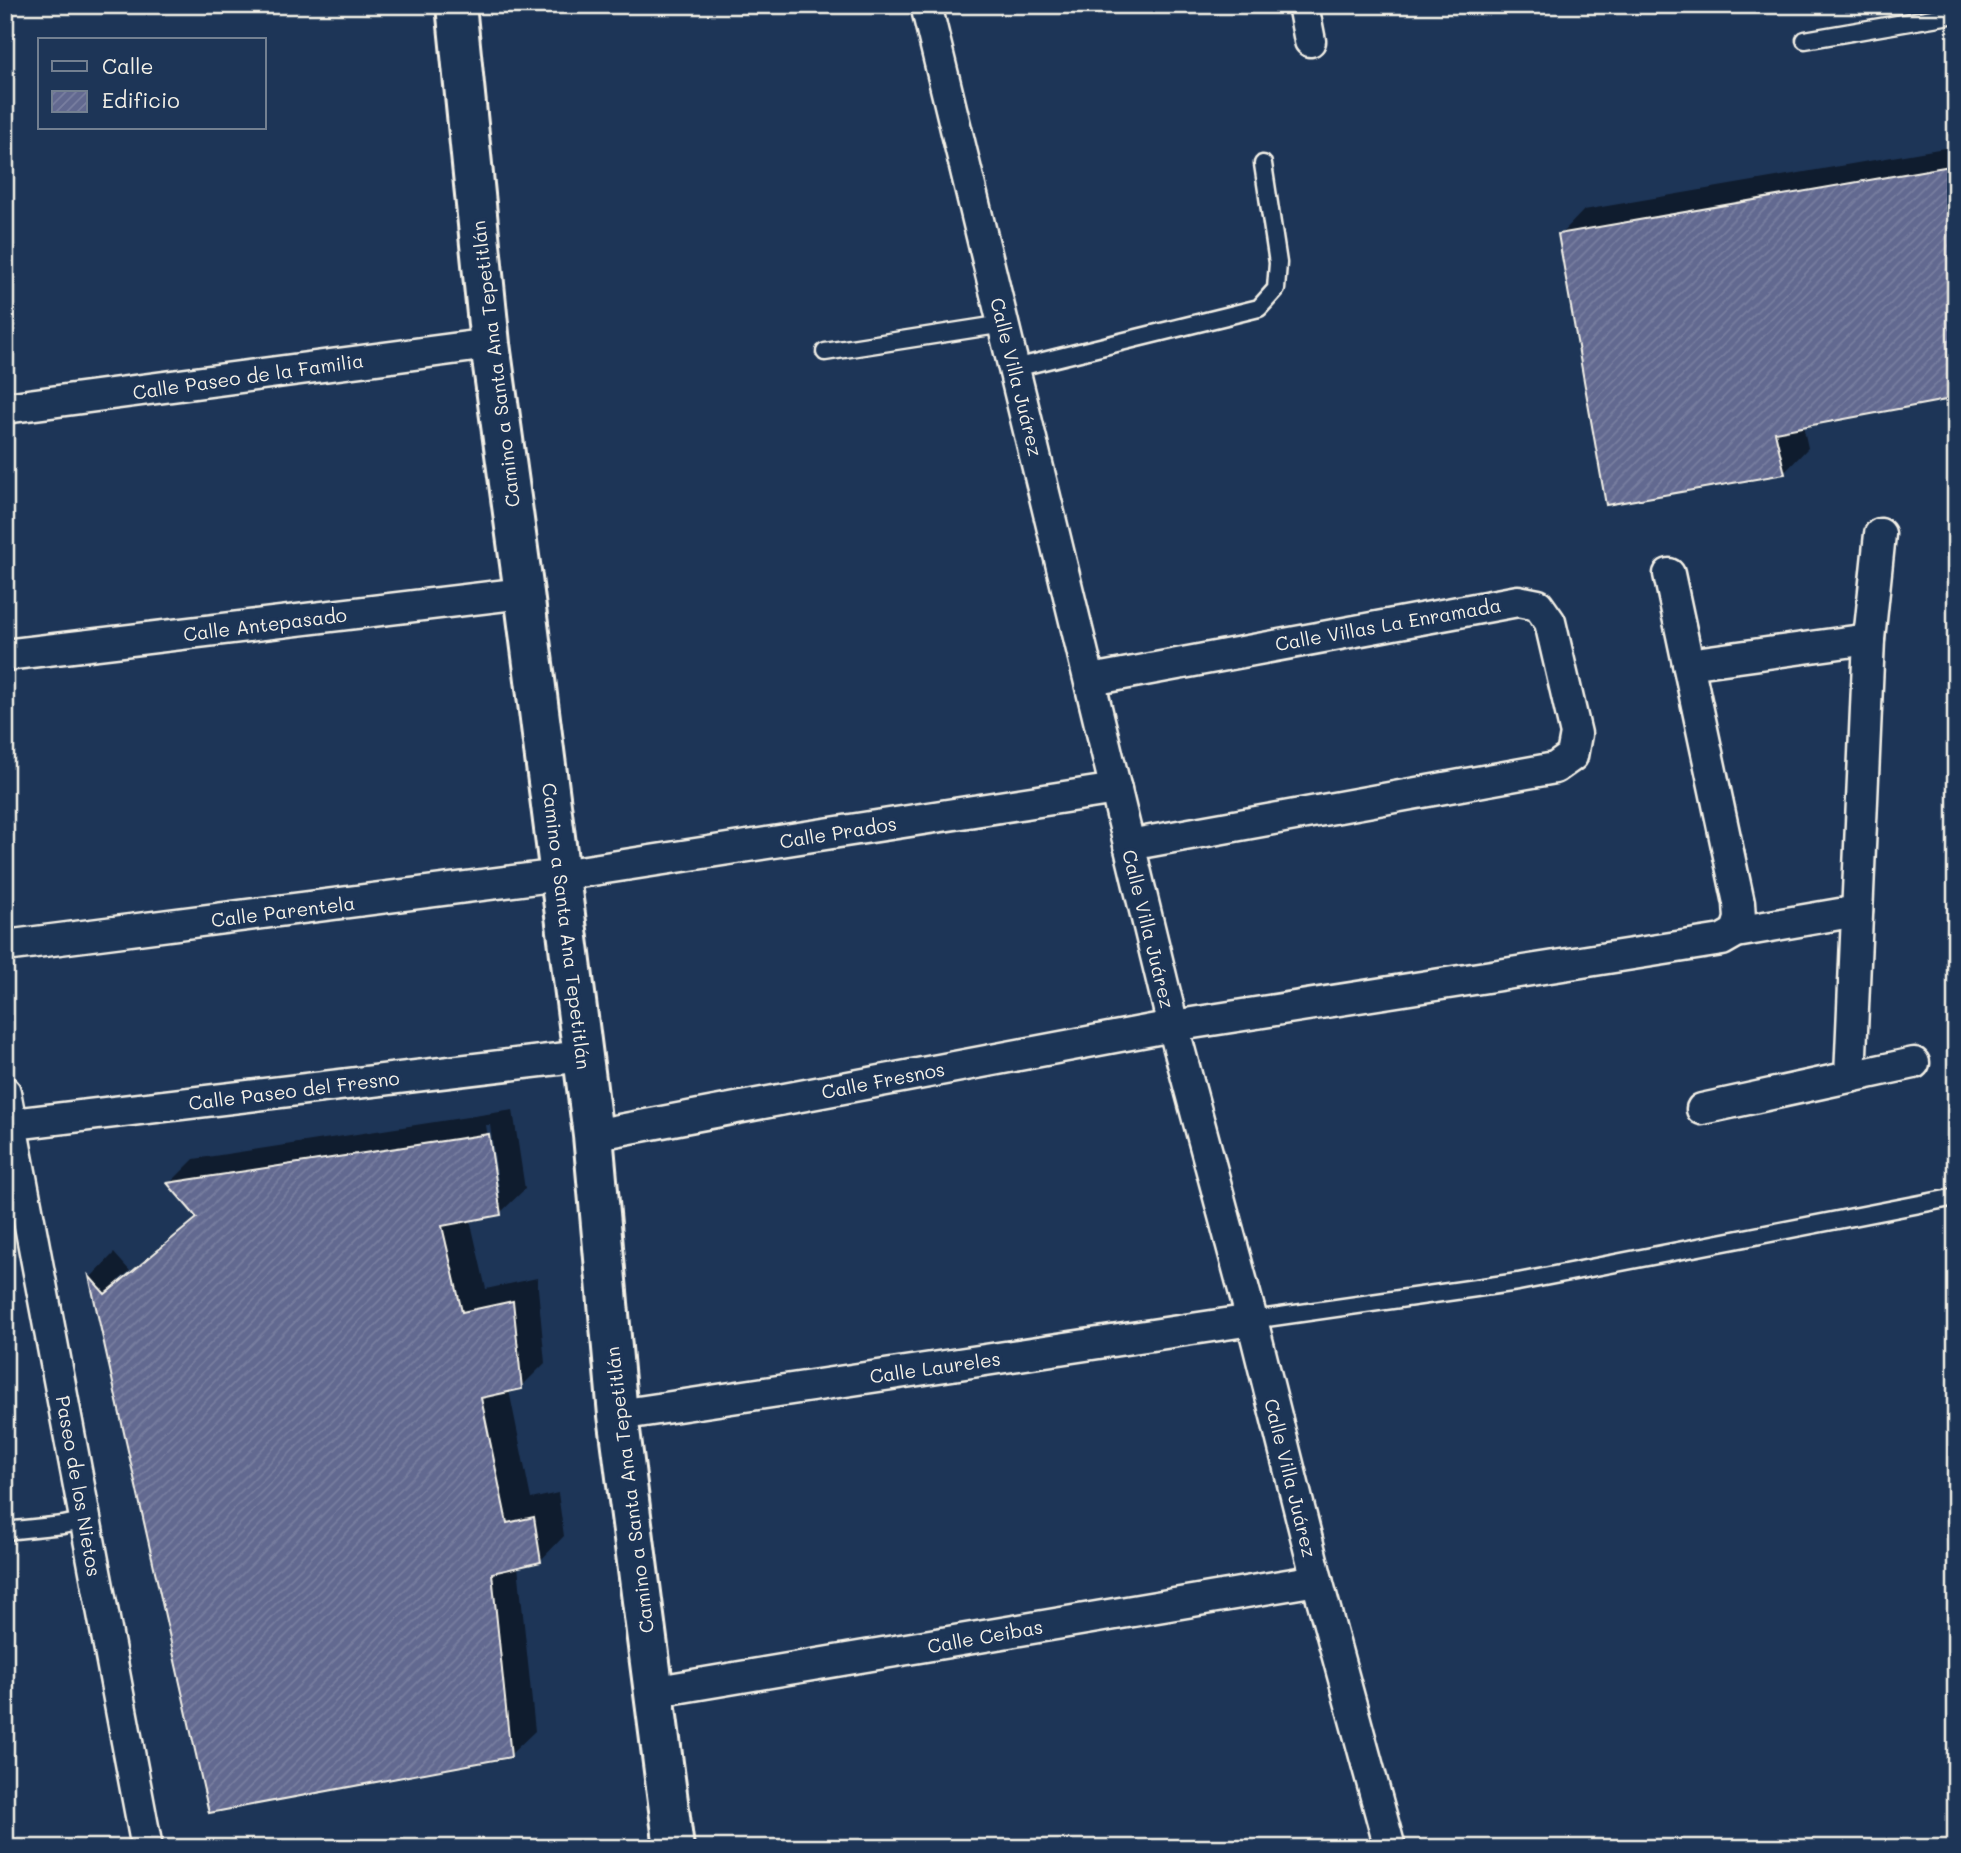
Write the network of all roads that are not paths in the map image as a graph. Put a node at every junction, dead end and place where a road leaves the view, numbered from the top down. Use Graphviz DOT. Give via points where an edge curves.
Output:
graph roads {
  1 [pos="456,5"];
  2 [pos="926,5"];
  3 [pos="1303,5"];
  4 [pos="1956,14"];
  5 [pos="1805,40"];
  6 [pos="1310,41"];
  7 [pos="1263,164"];
  8 [pos="1004,324"];
  9 [pos="490,344"];
  10 [pos="825,352"];
  11 [pos="1015,368"];
  12 [pos="5,408"];
  13 [pos="1880,534"];
  14 [pos="1669,574"];
  15 [pos="524,593"];
  16 [pos="1869,639"];
  17 [pos="5,655"];
  18 [pos="1688,664"];
  19 [pos="1091,680"];
  20 [pos="1116,789"];
  21 [pos="1129,845"];
  22 [pos="560,875"];
  23 [pos="1857,911"];
  24 [pos="1736,932"];
  25 [pos="5,946"];
  26 [pos="1173,1026"];
  27 [pos="583,1056"];
  28 [pos="1914,1063"];
  29 [pos="1850,1077"];
  30 [pos="5,1092"];
  31 [pos="1702,1109"];
  32 [pos="9,1125"];
  33 [pos="593,1135"];
  34 [pos="1956,1197"];
  35 [pos="1252,1320"];
  36 [pos="618,1415"];
  37 [pos="86,1520"];
  38 [pos="5,1531"];
  39 [pos="1317,1580"];
  40 [pos="652,1692"];
  41 [pos="147,1848"];
  42 [pos="674,1848"];
  43 [pos="1391,1848"];
  1 -- 9 [label="street, Camino a Santa Ana Tepetitlán"];
  2 -- 8 [label="street, Calle Villa Juárez"];
  3 -- 6 [label="street"];
  4 -- 5 [label="lane"];
  7 -- 11 [label="lane" via="1278,263 1276,289 1259,308"];
  8 -- 10 [label="lane"];
  8 -- 11 [label="street, Calle Villa Juárez"];
  9 -- 12 [label="street, Calle Paseo de la Familia"];
  9 -- 15 [label="street, Camino a Santa Ana Tepetitlán"];
  11 -- 19 [label="street, Calle Villa Juárez"];
  13 -- 16 [label="street"];
  14 -- 18 [label="street"];
  15 -- 17 [label="street, Calle Antepasado"];
  15 -- 22 [label="street, Camino a Santa Ana Tepetitlán"];
  16 -- 18 [label="street"];
  16 -- 23 [label="street"];
  18 -- 24 [label="street" via="1739,903"];
  19 -- 20 [label="street, Calle Villa Juárez"];
  19 -- 21 [label="street, Calle Villas La Enramada" via="1518,601 1538,605 1550,622 1576,734 1572,756 1555,768"];
  20 -- 21 [label="street, Calle Villa Juárez"];
  20 -- 22 [label="street, Calle Prados"];
  21 -- 26 [label="street, Calle Villa Juárez"];
  22 -- 25 [label="street, Calle Parentela"];
  22 -- 27 [label="street, Camino a Santa Ana Tepetitlán"];
  23 -- 24 [label="street, Calle Fresnos"];
  23 -- 29 [label="street"];
  24 -- 26 [label="street, Calle Fresnos" via="1722,940"];
  26 -- 33 [label="street, Calle Fresnos"];
  26 -- 35 [label="street, Calle Villa Juárez"];
  27 -- 32 [label="street, Calle Paseo del Fresno"];
  27 -- 33 [label="street, Camino a Santa Ana Tepetitlán"];
  28 -- 29 [label="street"];
  29 -- 31 [label="street"];
  30 -- 32 [label="street, Paseo de los Nietos"];
  32 -- 37 [label="street, Paseo de los Nietos"];
  33 -- 36 [label="street, Camino a Santa Ana Tepetitlán"];
  34 -- 35 [label="lane" via="1518,1282"];
  35 -- 36 [label="street, Calle Laureles"];
  35 -- 39 [label="street, Calle Villa Juárez"];
  36 -- 40 [label="street, Camino a Santa Ana Tepetitlán"];
  37 -- 38 [label="lane"];
  37 -- 41 [label="street, Paseo de los Nietos"];
  39 -- 40 [label="street, Calle Ceibas"];
  39 -- 43 [label="street, Calle Villa Juárez"];
  40 -- 42 [label="street, Camino a Santa Ana Tepetitlán"];
}
